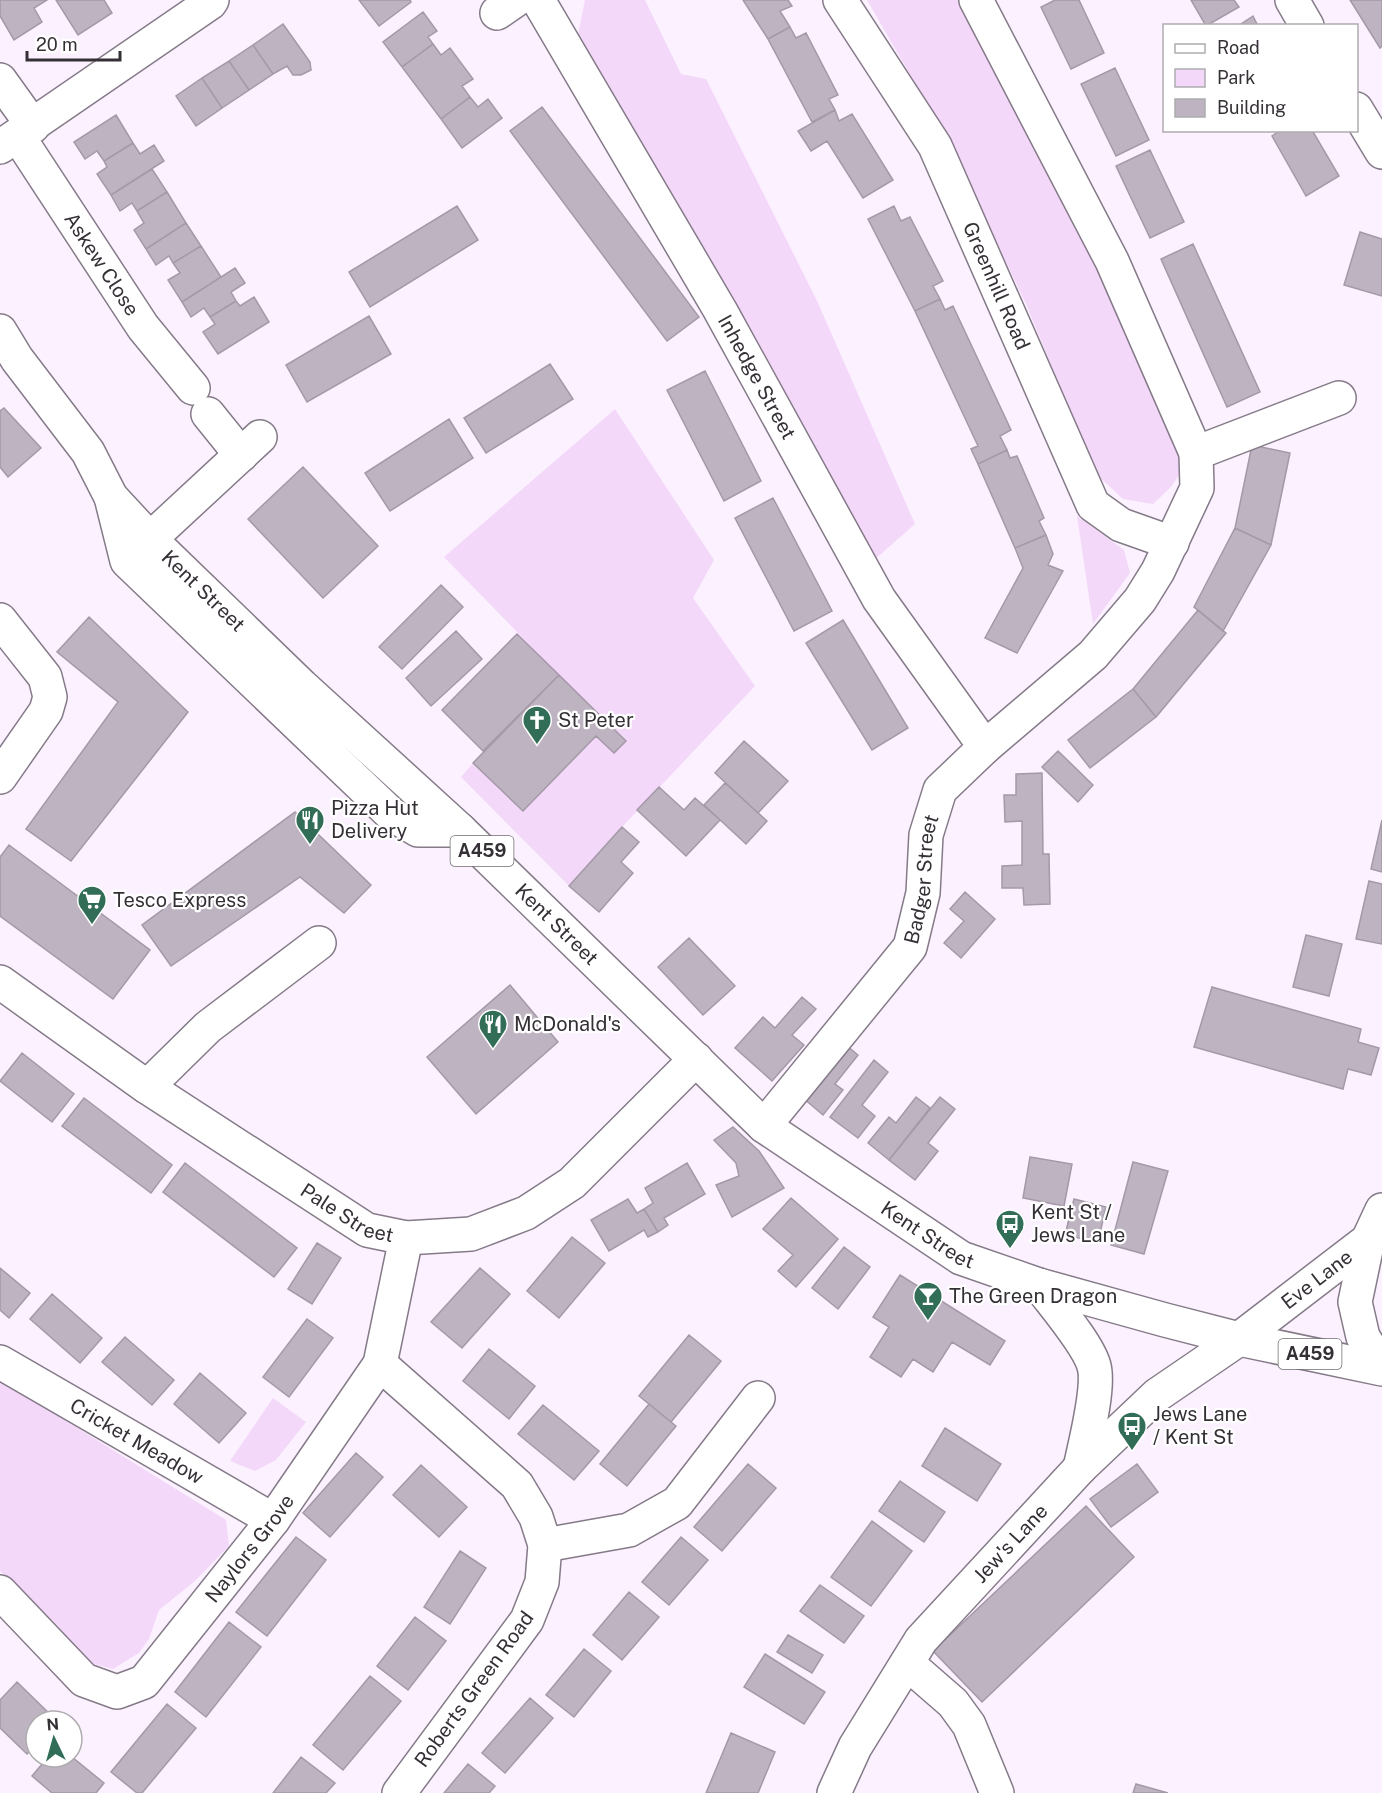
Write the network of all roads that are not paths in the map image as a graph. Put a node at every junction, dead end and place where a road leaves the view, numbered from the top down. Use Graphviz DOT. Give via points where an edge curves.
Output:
graph roads {
  1 [pos="212,0"];
  2 [pos="538,0"];
  3 [pos="840,0"];
  4 [pos="976,0"];
  5 [pos="1292,0"];
  6 [pos="1306,24"];
  7 [pos="0,80"];
  8 [pos="1358,112"];
  9 [pos="17,136"];
  10 [pos="1382,152"];
  11 [pos="0,331"];
  12 [pos="1339,398"];
  13 [pos="1196,453"];
  14 [pos="111,497"];
  15 [pos="150,539"];
  16 [pos="1173,543"];
  17 [pos="0,620"];
  18 [pos="985,747"];
  19 [pos="0,777"];
  20 [pos="460,830"];
  21 [pos="319,943"];
  22 [pos="0,982"];
  23 [pos="696,1059"];
  24 [pos="147,1087"];
  25 [pos="764,1126"];
  26 [pos="1382,1210"];
  27 [pos="406,1238"];
  28 [pos="1368,1240"];
  29 [pos="1039,1285"];
  30 [pos="1239,1339"];
  31 [pos="0,1362"];
  32 [pos="380,1364"];
  33 [pos="1382,1368"];
  34 [pos="758,1398"];
  35 [pos="1080,1468"];
  36 [pos="273,1521"];
  37 [pos="544,1545"];
  38 [pos="0,1592"];
  39 [pos="907,1663"];
  40 [pos="399,1793"];
  41 [pos="834,1793"];
  42 [pos="997,1793"];
  1 -- 9 [label="street"];
  2 -- 18 [label="street, Inhedge Street" via="720,310 879,599"];
  3 -- 16 [label="street, Greenhill Road" via="935,146 1093,505 1121,525"];
  4 -- 13 [label="street" via="1112,261"];
  5 -- 6 [label="street"];
  7 -- 9 [label="street, Askew Close"];
  8 -- 10 [label="street"];
  9 -- 15 [label="street, Askew Close" via="143,327 200,401 250,446"];
  11 -- 14 [label="street, Kent Street / A459" via="88,452"];
  12 -- 13 [label="street"];
  13 -- 16 [label="street" via="1197,488"];
  14 -- 15 [label="street, Kent Street / A459"];
  14 -- 20 [label="street" via="127,561 382,806 418,830"];
  15 -- 20 [label="street, Kent Street / A459" via="302,686"];
  16 -- 18 [label="street, Badger Street" via="1140,600 1094,655"];
  17 -- 19 [label="street" via="45,677 50,697 46,711"];
  18 -- 25 [label="street, Badger Street" via="940,790 926,836 923,893 910,947"];
  20 -- 23 [label="street, Kent Street / A459"];
  21 -- 24 [label="street" via="208,1027"];
  22 -- 24 [label="street, Pale Street"];
  23 -- 25 [label="street, Kent Street / A459"];
  23 -- 27 [label="street, Pale Street" via="572,1183 526,1213 471,1234"];
  24 -- 27 [label="street, Pale Street" via="366,1230"];
  25 -- 29 [label="street, Kent Street / A459" via="962,1257"];
  26 -- 28 [label="street, Eve Lane"];
  27 -- 32 [label="street, Naylors Grove"];
  28 -- 30 [label="street, Eve Lane"];
  28 -- 33 [label="street" via="1355,1302 1363,1337"];
  29 -- 30 [label="street, Kent Street / A459"];
  29 -- 35 [label="street" via="1080,1340 1094,1367 1094,1397"];
  30 -- 33 [label="street, A459"];
  30 -- 35 [label="street, Jew's Lane" via="1157,1395"];
  31 -- 36 [label="street, Cricket Meadow"];
  32 -- 36 [label="street, Naylors Grove"];
  32 -- 37 [label="street, Roberts Green Road" via="517,1485 536,1517"];
  34 -- 37 [label="street" via="677,1503 629,1530"];
  35 -- 39 [label="street, Jew's Lane" via="921,1640"];
  36 -- 38 [label="street, Naylors Grove" via="144,1682 117,1692 84,1680"];
  37 -- 40 [label="street, Roberts Green Road" via="542,1582 527,1620"];
  39 -- 41 [label="street, Jew's Lane" via="855,1748"];
  39 -- 42 [label="street" via="953,1702 969,1725"];
}
